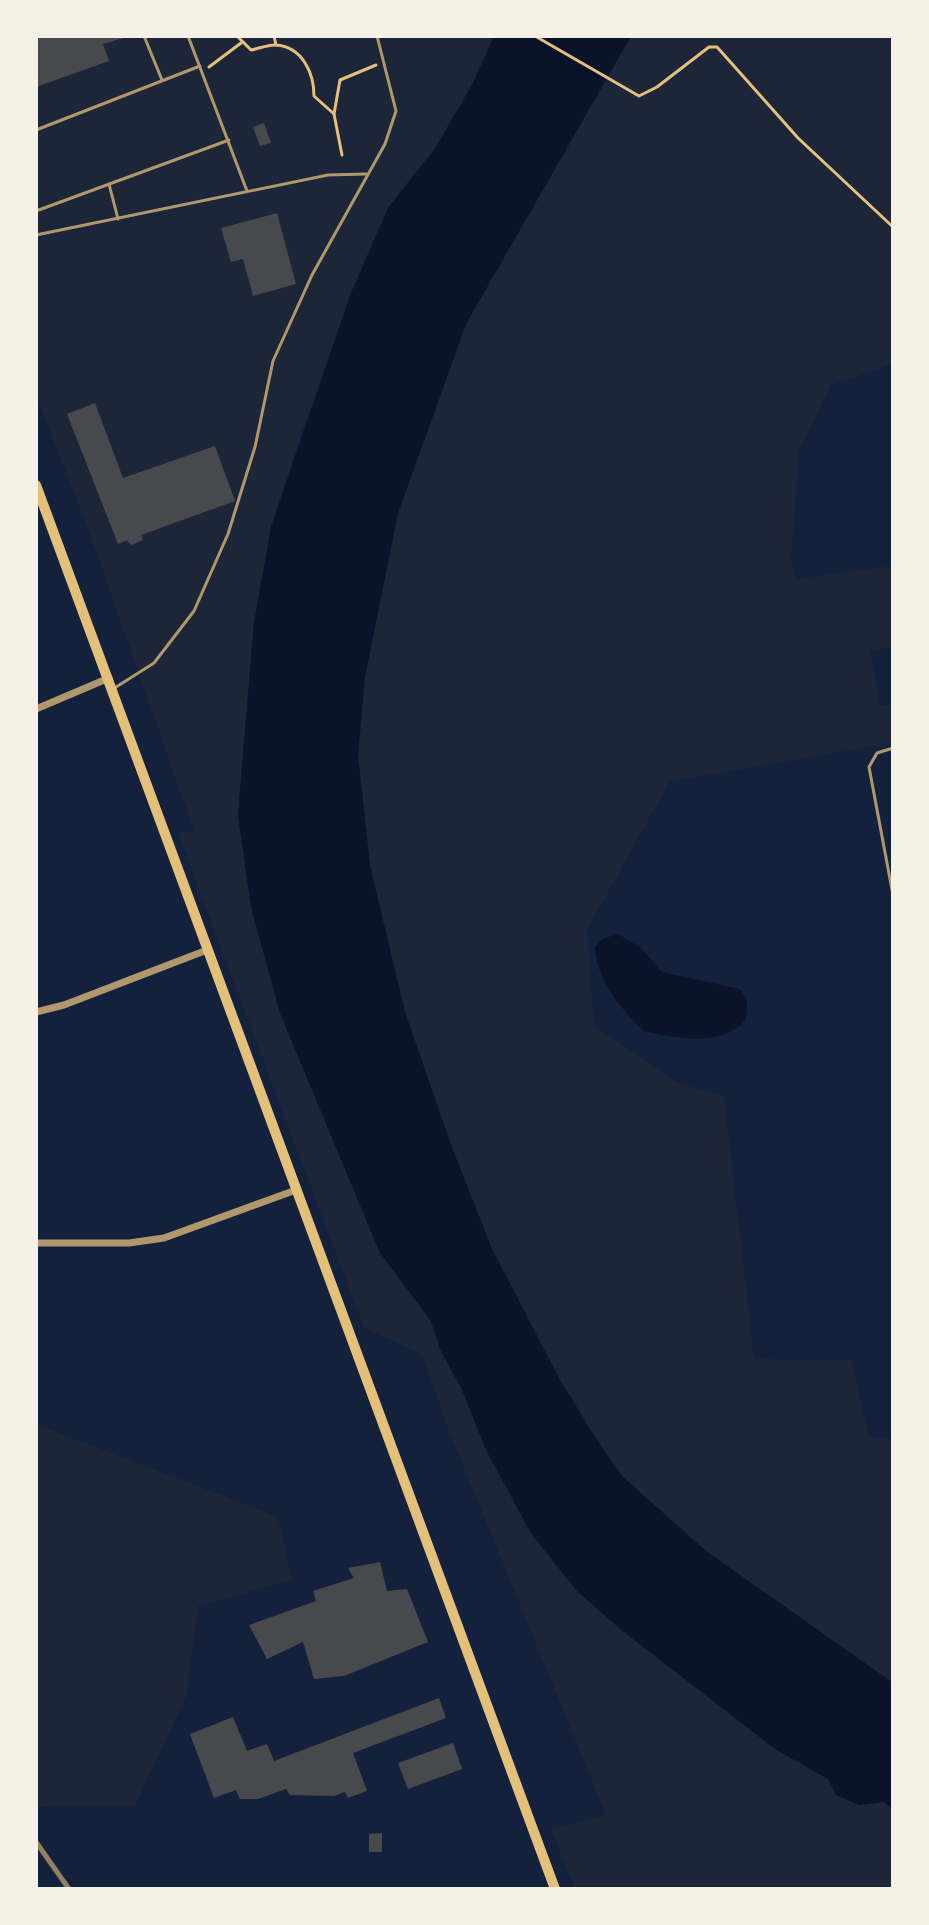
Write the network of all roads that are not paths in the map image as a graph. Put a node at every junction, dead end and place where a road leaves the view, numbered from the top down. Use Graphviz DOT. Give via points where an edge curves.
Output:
graph roads {
  1 [pos="144,36"];
  2 [pos="188,36"];
  3 [pos="377,36"];
  4 [pos="200,68"];
  5 [pos="162,81"];
  6 [pos="36,130"];
  7 [pos="229,140"];
  8 [pos="366,174"];
  9 [pos="109,184"];
  10 [pos="247,191"];
  11 [pos="36,211"];
  12 [pos="119,220"];
  13 [pos="36,235"];
  14 [pos="36,485"];
  15 [pos="111,683"];
  16 [pos="36,709"];
  17 [pos="893,748"];
  18 [pos="893,895"];
  19 [pos="207,950"];
  20 [pos="36,1012"];
  21 [pos="296,1190"];
  22 [pos="36,1243"];
  23 [pos="555,1889"];
  1 -- 5 [label="lane"];
  2 -- 4 [label="lane"];
  3 -- 8 [label="lane" via="396,111 385,144"];
  4 -- 5 [label="lane"];
  4 -- 7 [label="lane"];
  5 -- 6 [label="lane"];
  7 -- 9 [label="lane"];
  7 -- 10 [label="lane"];
  8 -- 10 [label="lane" via="328,175"];
  8 -- 15 [label="lane" via="273,361 255,447 228,534 194,611 154,663"];
  9 -- 11 [label="lane"];
  9 -- 12 [label="lane"];
  10 -- 12 [label="lane"];
  12 -- 13 [label="lane"];
  14 -- 15 [label="main road"];
  15 -- 16 [label="street"];
  15 -- 19 [label="main road"];
  17 -- 18 [label="lane" via="877,753 869,767"];
  19 -- 20 [label="street"];
  19 -- 21 [label="main road"];
  21 -- 22 [label="street" via="164,1238"];
  21 -- 23 [label="main road"];
}
